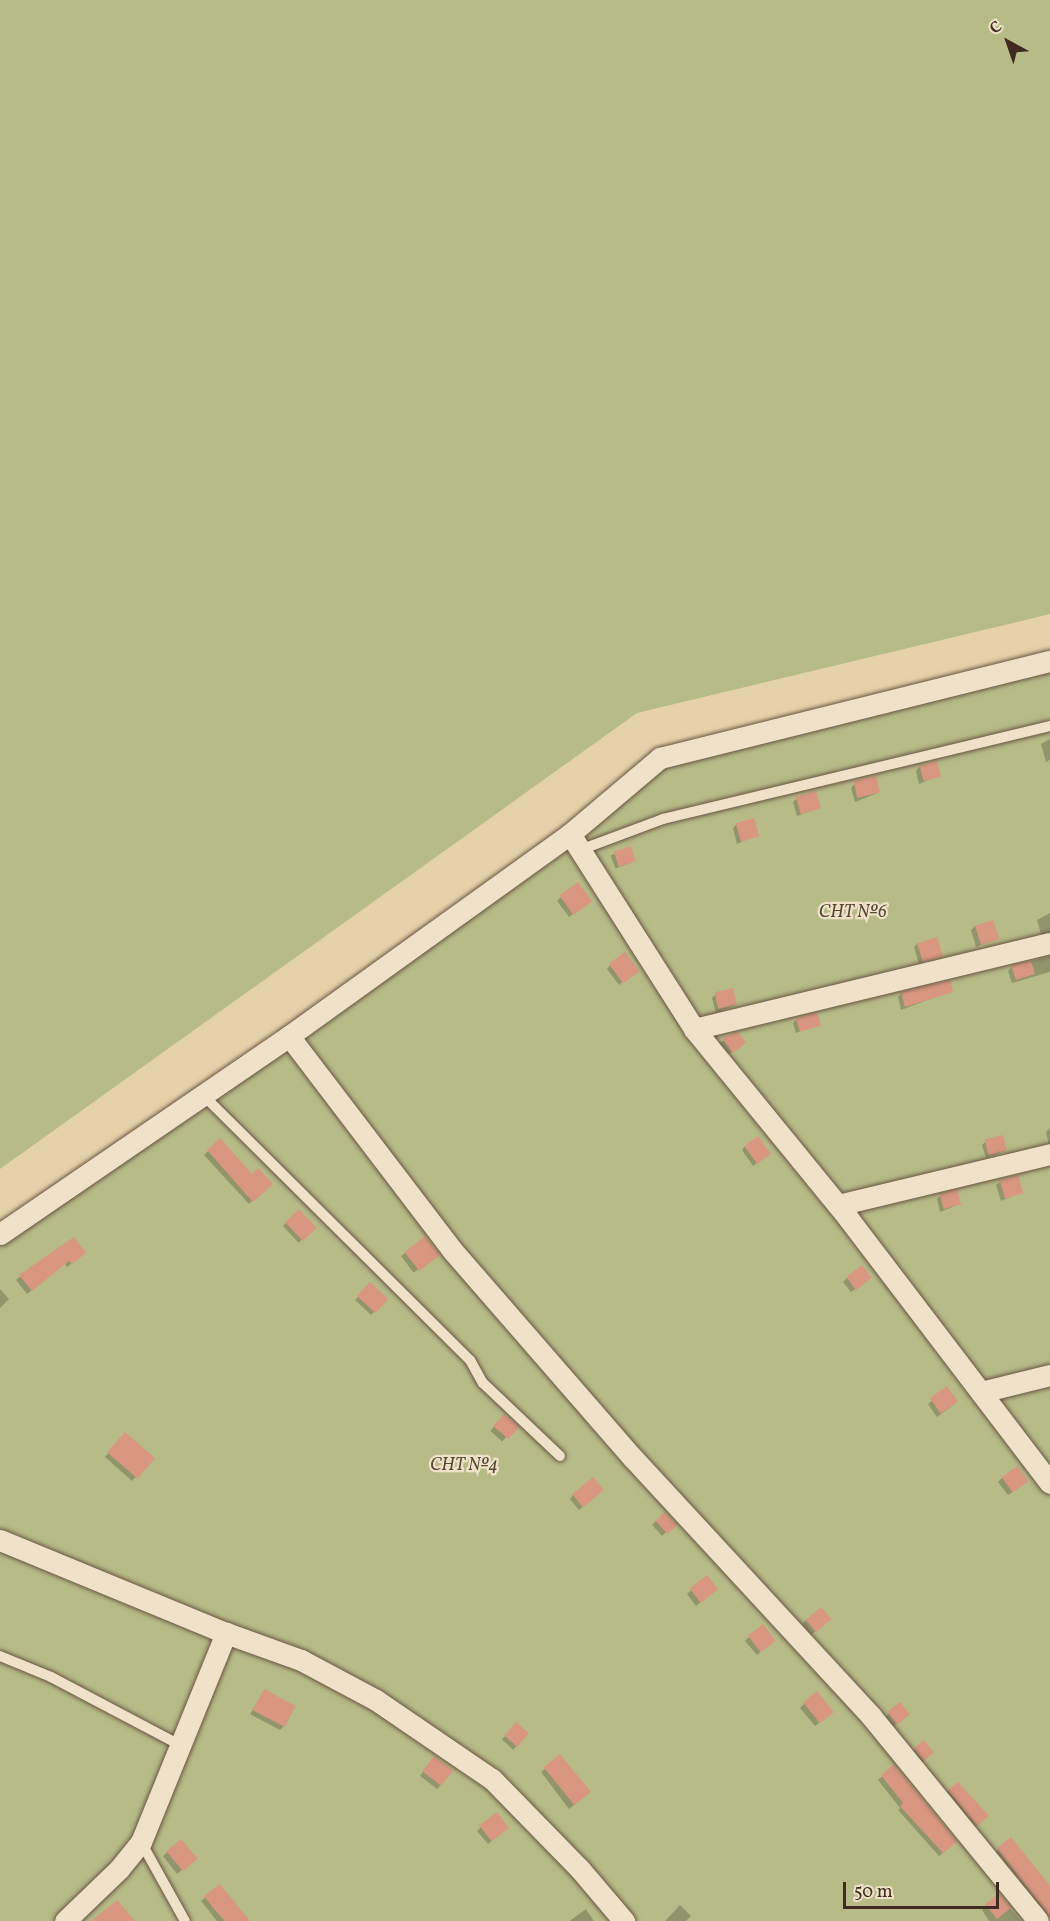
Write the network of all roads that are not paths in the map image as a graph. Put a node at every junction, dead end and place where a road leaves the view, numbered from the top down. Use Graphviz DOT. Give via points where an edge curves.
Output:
graph roads {
  1 [pos="1050,661"];
  2 [pos="1050,726"];
  3 [pos="575,842"];
  4 [pos="1050,943"];
  5 [pos="694,1029"];
  6 [pos="290,1035"];
  7 [pos="203,1095"];
  8 [pos="1050,1154"];
  9 [pos="838,1205"];
  10 [pos="0,1234"];
  11 [pos="1050,1375"];
  12 [pos="981,1392"];
  13 [pos="560,1456"];
  14 [pos="1050,1483"];
  15 [pos="0,1540"];
  16 [pos="226,1634"];
  17 [pos="0,1656"];
  18 [pos="180,1745"];
  19 [pos="141,1842"];
  20 [pos="65,1921"];
  21 [pos="185,1921"];
  22 [pos="624,1921"];
  23 [pos="1038,1921"];
  1 -- 3 [label="street" via="660,758"];
  2 -- 3 [label="lane"];
  3 -- 5 [label="street"];
  3 -- 6 [label="street"];
  4 -- 5 [label="street"];
  5 -- 9 [label="street"];
  6 -- 7 [label="street"];
  6 -- 23 [label="street" via="452,1250 633,1458 871,1716"];
  7 -- 10 [label="street"];
  7 -- 13 [label="lane" via="470,1360 483,1383"];
  8 -- 9 [label="street"];
  9 -- 12 [label="street"];
  11 -- 12 [label="street"];
  12 -- 14 [label="street"];
  15 -- 16 [label="street"];
  16 -- 18 [label="street"];
  16 -- 22 [label="street" via="301,1660 376,1700 492,1779 579,1868"];
  17 -- 18 [label="lane" via="51,1677"];
  18 -- 19 [label="street"];
  19 -- 20 [label="street"];
  19 -- 21 [label="lane"];
}
